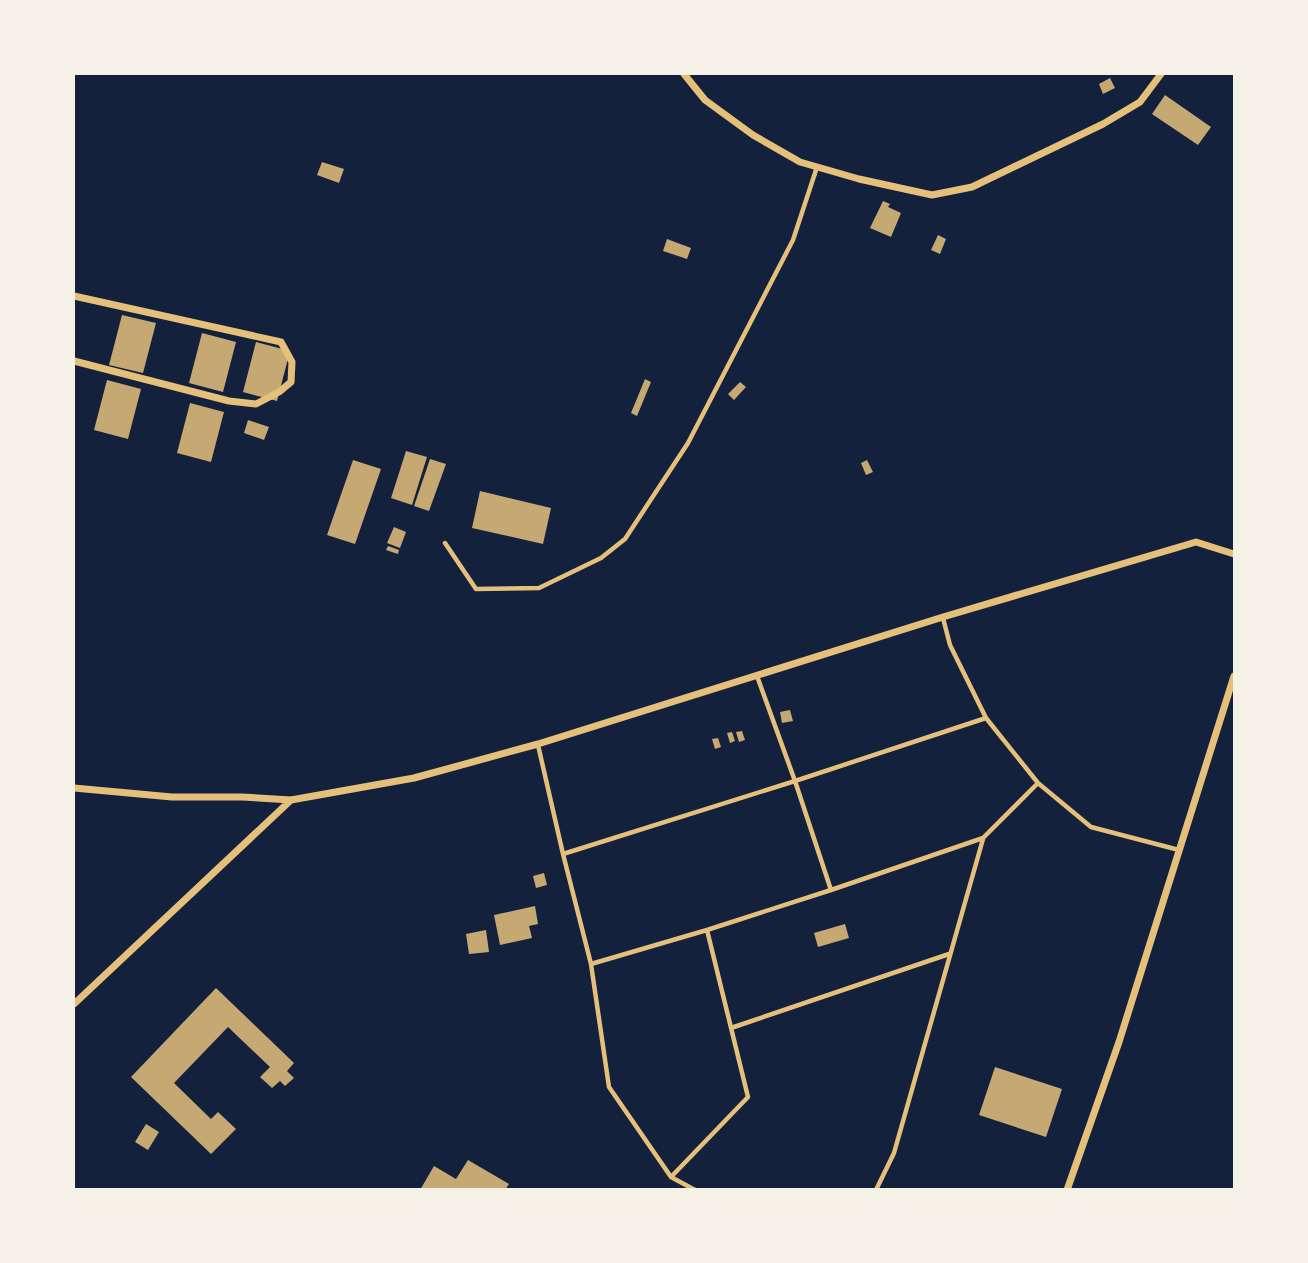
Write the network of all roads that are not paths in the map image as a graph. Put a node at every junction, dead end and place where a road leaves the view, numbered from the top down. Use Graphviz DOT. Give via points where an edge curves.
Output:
graph roads {
  1 [pos="684,74"];
  2 [pos="1161,74"];
  3 [pos="817,167"];
  4 [pos="74,296"];
  5 [pos="74,361"];
  6 [pos="445,542"];
  7 [pos="1234,554"];
  8 [pos="943,617"];
  9 [pos="757,675"];
  10 [pos="1234,677"];
  11 [pos="986,718"];
  12 [pos="538,744"];
  13 [pos="795,781"];
  14 [pos="1038,783"];
  15 [pos="74,788"];
  16 [pos="290,800"];
  17 [pos="983,838"];
  18 [pos="1179,850"];
  19 [pos="563,854"];
  20 [pos="831,890"];
  21 [pos="707,930"];
  22 [pos="950,954"];
  23 [pos="591,964"];
  24 [pos="74,1004"];
  25 [pos="732,1028"];
  26 [pos="671,1177"];
  27 [pos="695,1189"];
  28 [pos="876,1189"];
  29 [pos="1067,1189"];
  1 -- 3 [label="street" via="705,100 753,135"];
  2 -- 3 [label="street" via="1140,102 1122,113 972,187 932,195"];
  3 -- 6 [label="lane" via="793,240 707,407 625,539 601,558 539,588 514,589 476,589"];
  4 -- 5 [label="street" via="281,342 292,362 290,382 256,404"];
  7 -- 8 [label="street" via="1196,542"];
  8 -- 9 [label="street"];
  8 -- 11 [label="lane" via="950,645"];
  9 -- 12 [label="street"];
  9 -- 13 [label="lane"];
  10 -- 18 [label="street"];
  11 -- 13 [label="lane"];
  11 -- 14 [label="lane"];
  12 -- 16 [label="street" via="414,778"];
  12 -- 19 [label="lane"];
  13 -- 19 [label="lane"];
  13 -- 20 [label="lane"];
  14 -- 17 [label="lane"];
  14 -- 18 [label="lane" via="1091,827"];
  15 -- 16 [label="street" via="172,797"];
  16 -- 24 [label="street"];
  17 -- 20 [label="lane"];
  17 -- 22 [label="lane"];
  18 -- 29 [label="street"];
  19 -- 23 [label="lane"];
  20 -- 21 [label="lane"];
  21 -- 23 [label="lane"];
  21 -- 25 [label="lane"];
  22 -- 25 [label="lane"];
  22 -- 28 [label="lane" via="894,1153"];
  23 -- 26 [label="lane" via="609,1087"];
  25 -- 26 [label="lane" via="748,1097"];
  26 -- 27 [label="lane"];
}
